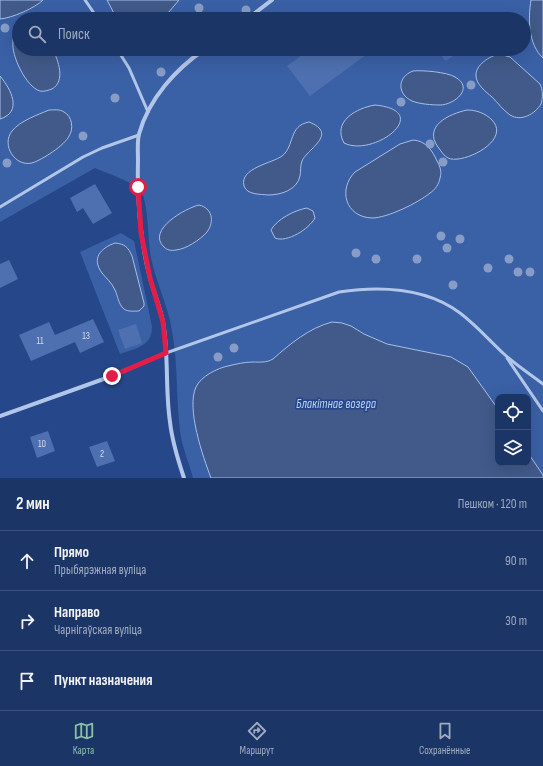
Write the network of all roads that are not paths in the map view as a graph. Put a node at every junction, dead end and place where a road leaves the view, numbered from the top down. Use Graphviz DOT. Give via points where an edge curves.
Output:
graph roads {
  1 [pos="86,0"];
  2 [pos="272,0"];
  3 [pos="94,12"];
  4 [pos="256,12"];
  5 [pos="122,56"];
  6 [pos="195,56"];
  7 [pos="148,112"];
  8 [pos="139,135"];
  9 [pos="0,207"];
  10 [pos="166,353"];
  11 [pos="505,354"];
  12 [pos="543,384"];
  13 [pos="543,411"];
  14 [pos="0,416"];
  15 [pos="184,478"];
  1 -- 3 [label="lane"];
  2 -- 4 [label="street"];
  5 -- 7 [label="lane" via="130,68"];
  6 -- 7 [label="street" via="168,81"];
  7 -- 8 [label="street"];
  8 -- 9 [label="lane" via="102,148"];
  8 -- 10 [label="street" via="138,187 141,233 150,278 163,322"];
  10 -- 11 [label="lane" via="339,292 387,289 413,292 438,300 465,317"];
  10 -- 14 [label="street" via="112,376"];
  10 -- 15 [label="street" via="170,422"];
  11 -- 12 [label="lane"];
  11 -- 13 [label="lane"];
}
